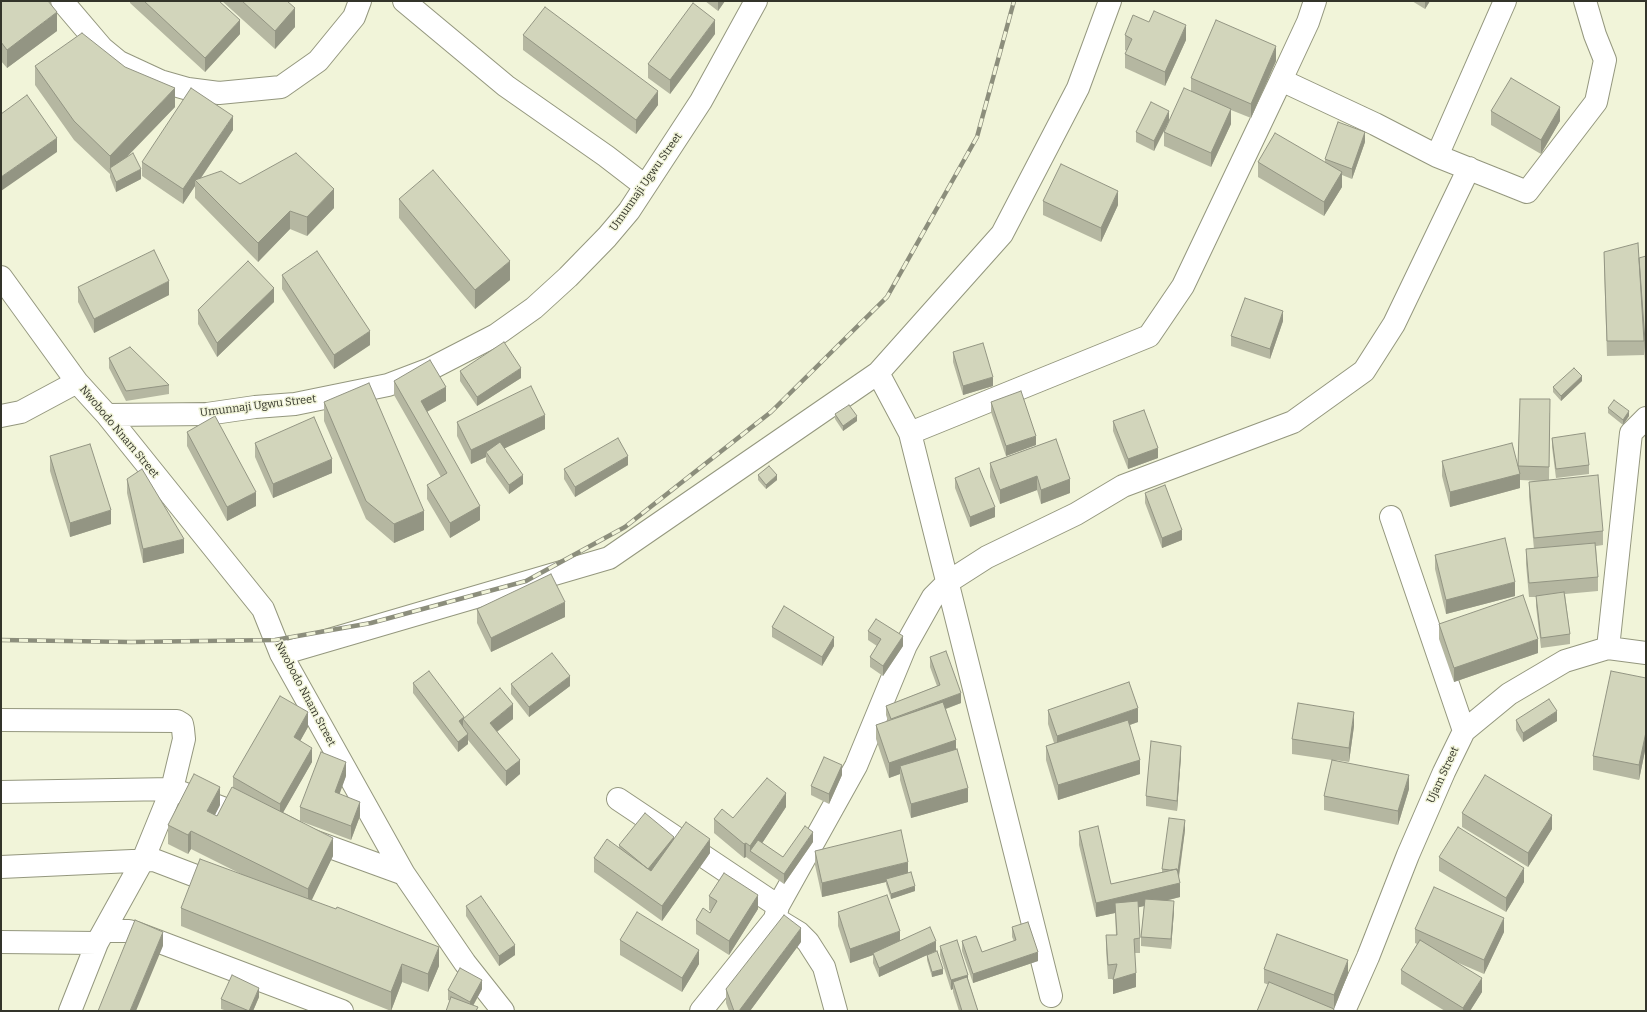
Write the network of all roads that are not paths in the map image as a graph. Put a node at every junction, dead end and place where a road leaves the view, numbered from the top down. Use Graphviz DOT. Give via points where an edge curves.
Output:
graph roads {
  1 [pos="62,1"];
  2 [pos="360,1"];
  3 [pos="404,1"];
  4 [pos="756,1"];
  5 [pos="1110,1"];
  6 [pos="1315,1"];
  7 [pos="1505,1"];
  8 [pos="1585,1"];
  9 [pos="1281,80"];
  10 [pos="1437,156"];
  11 [pos="1470,168"];
  12 [pos="645,186"];
  13 [pos="1,277"];
  14 [pos="878,373"];
  15 [pos="77,382"];
  16 [pos="107,415"];
  17 [pos="1,416"];
  18 [pos="1646,418"];
  19 [pos="910,433"];
  20 [pos="1390,517"];
  21 [pos="948,582"];
  22 [pos="1608,648"];
  23 [pos="1646,653"];
  24 [pos="281,654"];
  25 [pos="1,720"];
  26 [pos="1464,731"];
  27 [pos="172,790"];
  28 [pos="1,792"];
  29 [pos="618,799"];
  30 [pos="267,824"];
  31 [pos="288,832"];
  32 [pos="143,860"];
  33 [pos="1,866"];
  34 [pos="404,874"];
  35 [pos="240,894"];
  36 [pos="776,912"];
  37 [pos="101,937"];
  38 [pos="1,942"];
  39 [pos="435,954"];
  40 [pos="465,963"];
  41 [pos="1051,996"];
  42 [pos="70,1011"];
  43 [pos="342,1011"];
  44 [pos="503,1011"];
  45 [pos="701,1011"];
  46 [pos="836,1011"];
  47 [pos="1344,1011"];
  1 -- 2 [label="street" via="102,48 119,62 160,81 188,90 219,93 281,87 318,61 354,18"];
  3 -- 12 [label="street" via="506,86"];
  4 -- 12 [label="street, Umunnaji Ugwu Street" via="701,101"];
  5 -- 14 [label="street" via="1078,88 1002,234"];
  6 -- 9 [label="street"];
  7 -- 10 [label="street"];
  8 -- 11 [label="street" via="1605,60 1596,102 1527,192"];
  9 -- 10 [label="street"];
  9 -- 19 [label="street" via="1184,286 1149,336"];
  10 -- 11 [label="street"];
  11 -- 21 [label="street" via="1394,324 1364,371 1293,422 1123,486 1076,514 987,557"];
  12 -- 16 [label="street, Umunnaji Ugwu Street" via="629,211 607,237 534,308 496,335 430,369 388,385 295,404 207,414"];
  13 -- 15 [label="street, Nwobodo Nnam Street"];
  14 -- 19 [label="street"];
  14 -- 24 [label="street" via="609,558"];
  15 -- 16 [label="street, Nwobodo Nnam Street"];
  15 -- 17 [label="street" via="21,412"];
  16 -- 24 [label="street, Nwobodo Nnam Street" via="263,609"];
  18 -- 22 [label="street" via="1631,433"];
  19 -- 21 [label="street"];
  20 -- 26 [label="street"];
  21 -- 36 [label="street" via="933,597 906,645 856,766"];
  21 -- 41 [label="street"];
  22 -- 23 [label="street, Ujam Street"];
  22 -- 26 [label="street, Ujam Street" via="1565,661 1509,694"];
  24 -- 34 [label="street, Nwobodo Nnam Street"];
  25 -- 27 [label="street" via="177,721 182,724 184,739"];
  26 -- 47 [label="street, Ujam Street" via="1432,800"];
  27 -- 28 [label="street"];
  27 -- 30 [label="street"];
  27 -- 32 [label="street"];
  29 -- 36 [label="street"];
  31 -- 34 [label="street"];
  32 -- 33 [label="street"];
  32 -- 35 [label="street" via="162,862"];
  32 -- 37 [label="street"];
  34 -- 40 [label="street, Nwobodo Nnam Street"];
  36 -- 45 [label="street"];
  36 -- 46 [label="street" via="808,942 824,967"];
  37 -- 38 [label="street"];
  37 -- 42 [label="street"];
  37 -- 43 [label="street" via="129,931 136,933"];
  39 -- 40 [label="street"];
  40 -- 44 [label="street, Nwobodo Nnam Street"];
}
